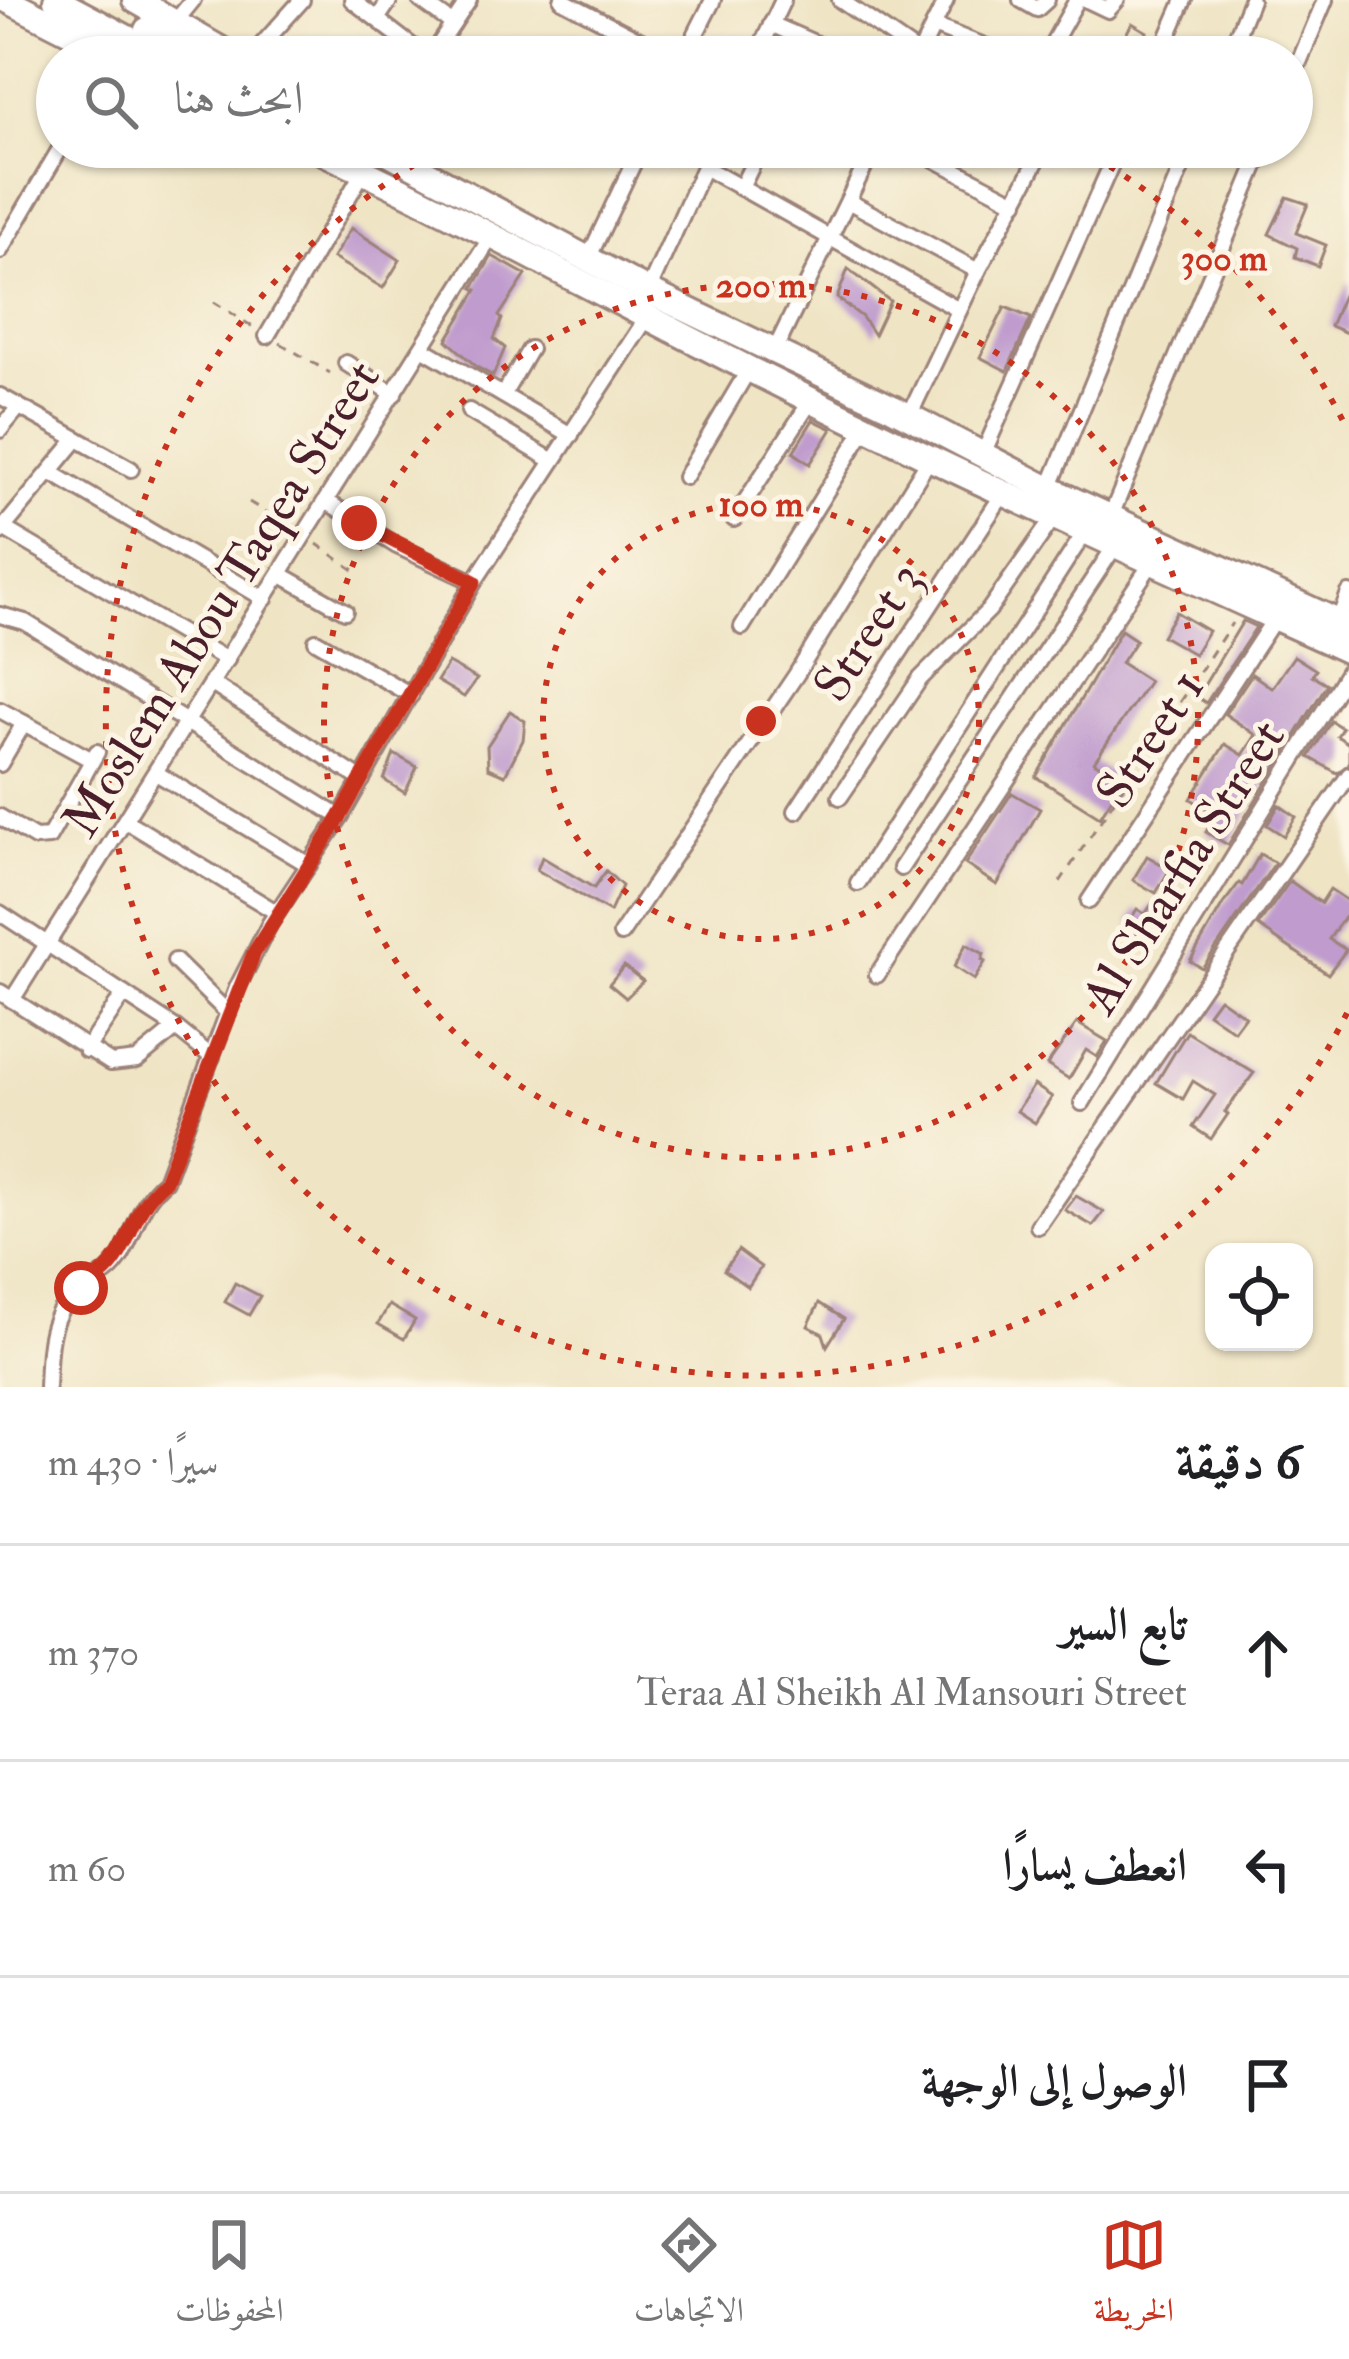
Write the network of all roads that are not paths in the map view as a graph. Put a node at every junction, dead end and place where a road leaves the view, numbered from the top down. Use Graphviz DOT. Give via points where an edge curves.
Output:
graph roads {
  1 [pos="7,0"];
  2 [pos="56,0"];
  3 [pos="92,0"];
  4 [pos="135,0"];
  5 [pos="193,0"];
  6 [pos="302,0"];
  7 [pos="352,0"];
  8 [pos="390,0"];
  9 [pos="420,0"];
  10 [pos="469,0"];
  11 [pos="562,0"];
  12 [pos="712,0"];
  13 [pos="783,0"];
  14 [pos="840,0"];
  15 [pos="1021,0"];
  16 [pos="1047,0"];
  17 [pos="1077,0"];
  18 [pos="1087,0"];
  19 [pos="1117,0"];
  20 [pos="1184,0"];
  21 [pos="1251,0"];
  22 [pos="1325,0"];
  23 [pos="944,1"];
  24 [pos="376,19"];
  25 [pos="175,22"];
  26 [pos="453,24"];
  27 [pos="771,25"];
  28 [pos="933,26"];
  29 [pos="77,36"];
  30 [pos="124,36"];
  31 [pos="159,36"];
  32 [pos="199,36"];
  33 [pos="269,36"];
  34 [pos="399,36"];
  35 [pos="444,36"];
  36 [pos="631,36"];
  37 [pos="694,36"];
  38 [pos="766,36"];
  39 [pos="797,36"];
  40 [pos="891,36"];
  41 [pos="928,36"];
  42 [pos="959,36"];
  43 [pos="1057,36"];
  44 [pos="1168,36"];
  45 [pos="1236,36"];
  46 [pos="1310,36"];
  47 [pos="49,168"];
  48 [pos="356,168"];
  49 [pos="417,168"];
  50 [pos="631,168"];
  51 [pos="704,168"];
  52 [pos="706,168"];
  53 [pos="751,168"];
  54 [pos="860,168"];
  55 [pos="951,168"];
  56 [pos="1033,168"];
  57 [pos="1109,168"];
  58 [pos="1181,168"];
  59 [pos="1255,168"];
  60 [pos="362,172"];
  61 [pos="741,188"];
  62 [pos="848,201"];
  63 [pos="1016,202"];
  64 [pos="491,237"];
  65 [pos="830,237"];
  66 [pos="0,251"];
  67 [pos="587,260"];
  68 [pos="978,271"];
  69 [pos="648,304"];
  70 [pos="959,310"];
  71 [pos="267,336"];
  72 [pos="422,348"];
  73 [pos="530,349"];
  74 [pos="775,350"];
  75 [pos="346,363"];
  76 [pos="749,369"];
  77 [pos="394,394"];
  78 [pos="503,395"];
  79 [pos="0,396"];
  80 [pos="812,398"];
  81 [pos="19,406"];
  82 [pos="469,411"];
  83 [pos="914,418"];
  84 [pos="866,428"];
  85 [pos="0,430"];
  86 [pos="571,435"];
  87 [pos="77,439"];
  88 [pos="904,446"];
  89 [pos="975,450"];
  90 [pos="553,461"];
  91 [pos="941,463"];
  92 [pos="131,469"];
  93 [pos="50,472"];
  94 [pos="685,477"];
  95 [pos="1049,489"];
  96 [pos="1003,494"];
  97 [pos="326,501"];
  98 [pos="1054,518"];
  99 [pos="1110,518"];
  100 [pos="734,519"];
  101 [pos="2,530"];
  102 [pos="1084,532"];
  103 [pos="1114,546"];
  104 [pos="1151,564"];
  105 [pos="280,574"];
  106 [pos="474,582"];
  107 [pos="1349,593"];
  108 [pos="265,599"];
  109 [pos="345,611"];
  110 [pos="0,616"];
  111 [pos="1275,618"];
  112 [pos="1343,624"];
  113 [pos="742,628"];
  114 [pos="316,641"];
  115 [pos="1349,651"];
  116 [pos="226,660"];
  117 [pos="1349,670"];
  118 [pos="212,684"];
  119 [pos="411,694"];
  120 [pos="0,710"];
  121 [pos="189,721"];
  122 [pos="24,723"];
  123 [pos="0,764"];
  124 [pos="157,773"];
  125 [pos="1349,776"];
  126 [pos="362,780"];
  127 [pos="840,797"];
  128 [pos="796,812"];
  129 [pos="0,817"];
  130 [pos="340,817"];
  131 [pos="126,821"];
  132 [pos="309,865"];
  133 [pos="901,868"];
  134 [pos="858,883"];
  135 [pos="1089,901"];
  136 [pos="277,912"];
  137 [pos="0,913"];
  138 [pos="621,934"];
  139 [pos="49,945"];
  140 [pos="176,961"];
  141 [pos="877,975"];
  142 [pos="124,994"];
  143 [pos="6,996"];
  144 [pos="229,1013"];
  145 [pos="176,1028"];
  146 [pos="86,1050"];
  147 [pos="212,1057"];
  148 [pos="1082,1103"];
  149 [pos="1038,1226"];
  150 [pos="47,1387"];
  1 -- 29 [label="highway"];
  2 -- 30 [label="highway"];
  3 -- 31 [label="highway"];
  4 -- 25 [label="highway"];
  5 -- 25 [label="street"];
  6 -- 33 [label="street"];
  7 -- 24 [label="street"];
  8 -- 24 [label="street"];
  9 -- 26 [label="street"];
  10 -- 26 [label="street"];
  11 -- 36 [label="street"];
  12 -- 37 [label="street"];
  13 -- 27 [label="street"];
  14 -- 40 [label="street"];
  15 -- 16 [label="street" via="1034,9"];
  17 -- 43 [label="street"];
  18 -- 19 [label="street" via="1108,10"];
  20 -- 44 [label="street"];
  21 -- 45 [label="street"];
  22 -- 46 [label="street"];
  23 -- 28 [label="street"];
  24 -- 34 [label="street"];
  25 -- 32 [label="highway"];
  26 -- 35 [label="street"];
  27 -- 38 [label="street"];
  27 -- 39 [label="street"];
  28 -- 41 [label="street"];
  28 -- 42 [label="street"];
  47 -- 66 [label="street"];
  48 -- 60 [label="highway"];
  49 -- 67 [label="highway"];
  50 -- 67 [label="street"];
  51 -- 69 [label="street"];
  52 -- 61 [label="street"];
  53 -- 61 [label="street"];
  54 -- 62 [label="street"];
  55 -- 63 [label="street"];
  56 -- 63 [label="street"];
  57 -- 89 [label="street"];
  58 -- 95 [label="street"];
  59 -- 99 [label="street"];
  60 -- 64 [label="highway"];
  60 -- 71 [label="street"];
  61 -- 65 [label="street"];
  62 -- 65 [label="street"];
  62 -- 68 [label="street"];
  63 -- 68 [label="street"];
  64 -- 69 [label="highway"];
  64 -- 72 [label="street, Moslem Abou Taqea Street"];
  65 -- 70 [label="street"];
  65 -- 74 [label="street"];
  67 -- 69 [label="highway"];
  68 -- 70 [label="street"];
  69 -- 74 [label="highway"];
  69 -- 76 [label="highway"];
  69 -- 86 [label="street"];
  70 -- 83 [label="street"];
  72 -- 77 [label="street, Moslem Abou Taqea Street"];
  72 -- 78 [label="street"];
  73 -- 78 [label="street"];
  74 -- 83 [label="highway"];
  75 -- 77 [label="street"];
  76 -- 80 [label="highway"];
  76 -- 94 [label="street"];
  77 -- 97 [label="street, Moslem Abou Taqea Street"];
  78 -- 86 [label="street"];
  79 -- 81 [label="street"];
  80 -- 84 [label="highway"];
  80 -- 100 [label="street"];
  81 -- 85 [label="street"];
  81 -- 87 [label="street"];
  82 -- 90 [label="street"];
  83 -- 88 [label="highway"];
  83 -- 89 [label="highway"];
  84 -- 88 [label="highway"];
  84 -- 113 [label="street"];
  86 -- 90 [label="street"];
  87 -- 92 [label="street"];
  87 -- 93 [label="street"];
  88 -- 91 [label="highway"];
  89 -- 91 [label="highway"];
  89 -- 95 [label="highway"];
  90 -- 106 [label="street"];
  91 -- 96 [label="highway"];
  91 -- 138 [label="street"];
  93 -- 101 [label="street"];
  93 -- 108 [label="street"];
  95 -- 99 [label="highway"];
  96 -- 98 [label="highway"];
  96 -- 128 [label="street, Street 3"];
  97 -- 105 [label="street, Moslem Abou Taqea Street"];
  97 -- 106 [label="street"];
  98 -- 102 [label="highway"];
  98 -- 127 [label="street" via="989,610 920,679"];
  99 -- 112 [label="highway"];
  101 -- 116 [label="street"];
  102 -- 103 [label="highway"];
  102 -- 134 [label="street"];
  103 -- 104 [label="highway"];
  103 -- 133 [label="street"];
  104 -- 111 [label="highway"];
  104 -- 141 [label="street"];
  105 -- 108 [label="street, Moslem Abou Taqea Street"];
  105 -- 109 [label="street"];
  106 -- 119 [label="street"];
  107 -- 112 [label="street"];
  108 -- 116 [label="street, Moslem Abou Taqea Street"];
  110 -- 121 [label="street" via="25,622"];
  111 -- 115 [label="highway"];
  111 -- 135 [label="street, Street 1"];
  114 -- 119 [label="street"];
  116 -- 118 [label="street, Moslem Abou Taqea Street"];
  117 -- 148 [label="street, Al Sharfia Street"];
  118 -- 121 [label="street, Moslem Abou Taqea Street"];
  118 -- 126 [label="street"];
  119 -- 126 [label="street"];
  120 -- 122 [label="street"];
  121 -- 124 [label="street, Moslem Abou Taqea Street"];
  121 -- 130 [label="street"];
  122 -- 123 [label="street"];
  122 -- 129 [label="street" via="94,756 50,837 34,838"];
  124 -- 131 [label="street, Moslem Abou Taqea Street"];
  124 -- 132 [label="street"];
  125 -- 149 [label="street"];
  126 -- 130 [label="street"];
  130 -- 132 [label="street"];
  131 -- 136 [label="street"];
  131 -- 139 [label="street, Moslem Abou Taqea Street"];
  132 -- 136 [label="street"];
  136 -- 144 [label="street"];
  137 -- 139 [label="street"];
  139 -- 142 [label="street"];
  139 -- 143 [label="street, Moslem Abou Taqea Street"];
  140 -- 144 [label="street"];
  142 -- 145 [label="street"];
  142 -- 146 [label="street"];
  143 -- 146 [label="street"];
  144 -- 147 [label="street"];
  145 -- 146 [label="street" via="124,1064"];
  145 -- 147 [label="street"];
  147 -- 150 [label="street" via="176,1157 137,1213 121,1256 54,1320"];
}
